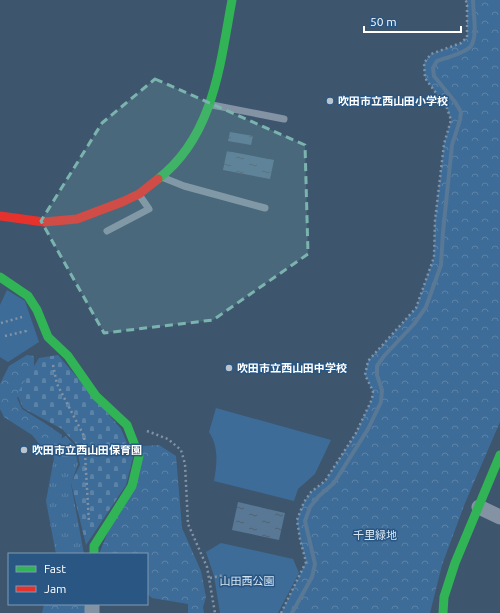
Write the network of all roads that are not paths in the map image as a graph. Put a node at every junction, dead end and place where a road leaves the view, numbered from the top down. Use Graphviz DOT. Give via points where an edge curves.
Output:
graph roads {
  1 [pos="232,0"];
  2 [pos="210,104"];
  3 [pos="284,119"];
  4 [pos="161,177"];
  5 [pos="139,194"];
  6 [pos="265,208"];
  7 [pos="0,216"];
  8 [pos="107,231"];
  9 [pos="0,277"];
  10 [pos="500,455"];
  11 [pos="478,507"];
  12 [pos="500,516"];
  13 [pos="94,550"];
  14 [pos="442,613"];
  1 -- 2 [label="street"];
  2 -- 3 [label="lane"];
  2 -- 4 [label="street" via="198,133 174,165"];
  4 -- 5 [label="street"];
  4 -- 6 [label="lane" via="184,186"];
  5 -- 7 [label="street" via="77,219 44,222"];
  5 -- 8 [label="lane" via="149,210"];
  9 -- 13 [label="street" via="28,296 48,336 68,356 96,396 127,425 139,456 132,486"];
  10 -- 11 [label="street"];
  11 -- 12 [label="street"];
  11 -- 14 [label="street" via="455,563 444,597"];
}
